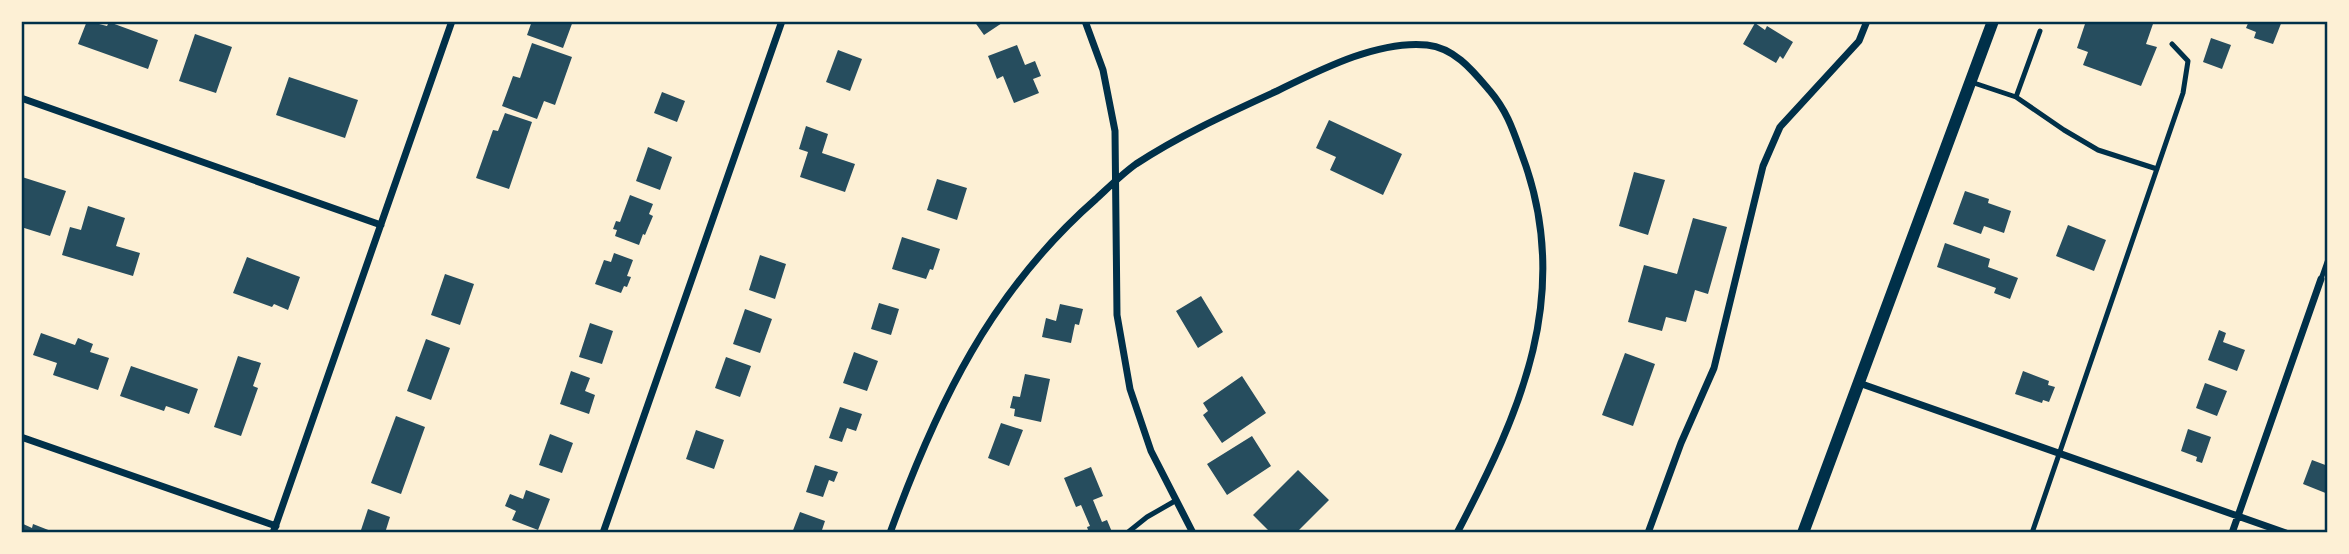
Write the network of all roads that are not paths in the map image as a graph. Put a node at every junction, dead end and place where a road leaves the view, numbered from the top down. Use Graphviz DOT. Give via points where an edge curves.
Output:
graph roads {
  1 [pos="452,21"];
  2 [pos="782,21"];
  3 [pos="1085,21"];
  4 [pos="1867,21"];
  5 [pos="1993,21"];
  6 [pos="2040,31"];
  7 [pos="2172,44"];
  8 [pos="1970,82"];
  9 [pos="21,97"];
  10 [pos="2017,97"];
  11 [pos="2157,169"];
  12 [pos="1114,183"];
  13 [pos="381,225"];
  14 [pos="2328,259"];
  15 [pos="2321,279"];
  16 [pos="1859,383"];
  17 [pos="21,437"];
  18 [pos="2059,454"];
  19 [pos="1175,501"];
  20 [pos="2238,517"];
  21 [pos="274,529"];
  22 [pos="603,533"];
  23 [pos="890,533"];
  24 [pos="1126,533"];
  25 [pos="1193,533"];
  26 [pos="1457,533"];
  27 [pos="1648,533"];
  28 [pos="1802,533"];
  29 [pos="2032,533"];
  30 [pos="2232,533"];
  31 [pos="2286,533"];
  1 -- 13 [label="street"];
  2 -- 22 [label="street"];
  3 -- 12 [label="street" via="1103,70 1115,131"];
  4 -- 27 [label="street" via="1859,41 1780,127 1763,166 1714,368"];
  5 -- 8 [label="street"];
  6 -- 10 [label="lane"];
  7 -- 11 [label="lane" via="2188,61 2183,93"];
  8 -- 10 [label="lane"];
  8 -- 16 [label="street"];
  9 -- 13 [label="street"];
  10 -- 11 [label="lane" via="2098,150"];
  11 -- 18 [label="lane"];
  12 -- 19 [label="street" via="1117,315 1130,389 1151,451"];
  12 -- 23 [label="street" via="1049,241 987,325 917,460"];
  12 -- 26 [label="street" via="1133,166 1228,113 1366,53 1431,45 1462,60 1504,107 1533,185 1543,286 1533,356 1515,410"];
  13 -- 21 [label="street"];
  14 -- 15 [label="lane"];
  15 -- 20 [label="street"];
  16 -- 18 [label="street"];
  16 -- 28 [label="street"];
  17 -- 21 [label="street"];
  18 -- 20 [label="street"];
  18 -- 29 [label="lane"];
  19 -- 24 [label="lane"];
  19 -- 25 [label="street"];
  20 -- 30 [label="street"];
  20 -- 31 [label="street"];
}
